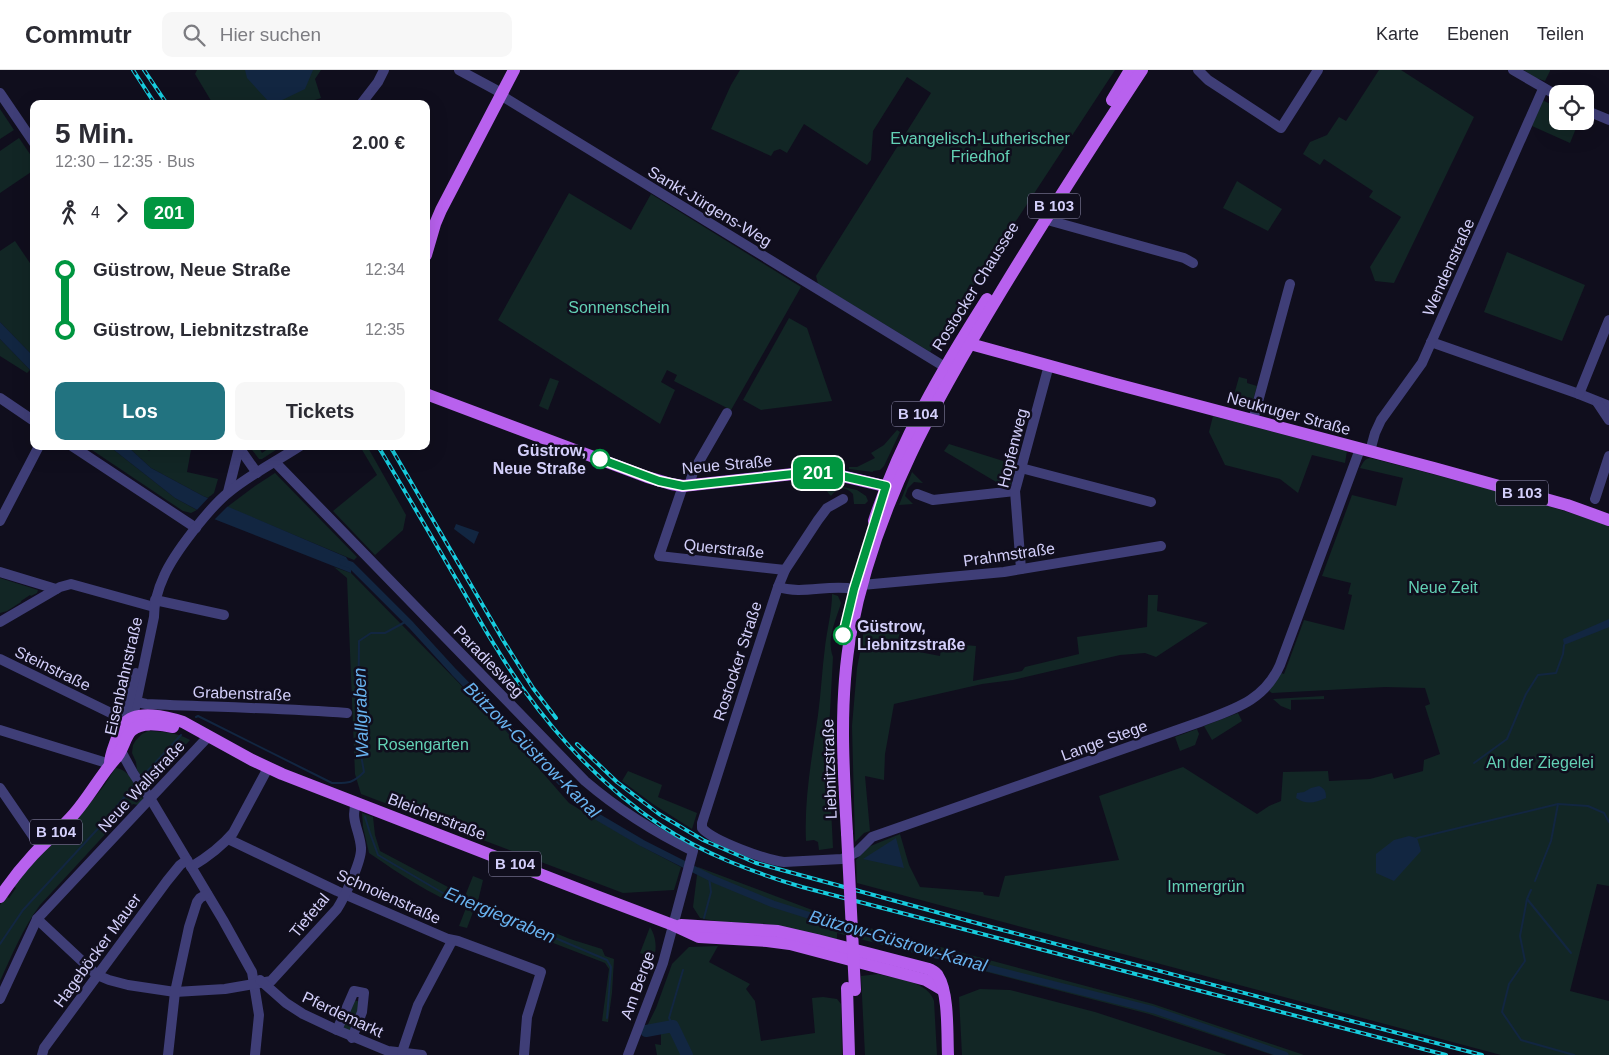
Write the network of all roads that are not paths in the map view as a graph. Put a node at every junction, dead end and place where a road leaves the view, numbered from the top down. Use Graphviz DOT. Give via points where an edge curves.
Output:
graph roads {
  1 [pos="384,70"];
  2 [pos="459,70"];
  3 [pos="514,70"];
  4 [pos="1130,70"];
  5 [pos="1142,70"];
  6 [pos="1318,70"];
  7 [pos="1201,71"];
  8 [pos="1518,71"];
  9 [pos="1543,88"];
  10 [pos="1549,91"];
  11 [pos="0,93"];
  12 [pos="502,95"];
  13 [pos="364,100"];
  14 [pos="1594,114"];
  15 [pos="1609,120"];
  16 [pos="30,137"];
  17 [pos="1046,218"];
  18 [pos="430,241"];
  19 [pos="1193,263"];
  20 [pos="1290,284"];
  21 [pos="1609,320"];
  22 [pos="964,342"];
  23 [pos="1431,342"];
  24 [pos="1049,365"];
  25 [pos="945,367"];
  26 [pos="1579,394"];
  27 [pos="430,395"];
  28 [pos="0,398"];
  29 [pos="1597,401"];
  30 [pos="1609,406"];
  31 [pos="727,413"];
  32 [pos="30,418"];
  33 [pos="1253,420"];
  34 [pos="1609,420"];
  35 [pos="37,450"];
  36 [pos="79,450"];
  37 [pos="238,450"];
  38 [pos="241,450"];
  39 [pos="294,450"];
  40 [pos="1365,450"];
  41 [pos="1609,456"];
  42 [pos="274,462"];
  43 [pos="1021,468"];
  44 [pos="256,473"];
  45 [pos="687,486"];
  46 [pos="891,487"];
  47 [pos="1015,491"];
  48 [pos="917,494"];
  49 [pos="225,495"];
  50 [pos="842,499"];
  51 [pos="1596,499"];
  52 [pos="1151,502"];
  53 [pos="1609,520"];
  54 [pos="0,521"];
  55 [pos="199,524"];
  56 [pos="1160,546"];
  57 [pos="1021,569"];
  58 [pos="785,570"];
  59 [pos="0,572"];
  60 [pos="778,587"];
  61 [pos="858,587"];
  62 [pos="58,588"];
  63 [pos="155,604"];
  64 [pos="224,616"];
  65 [pos="0,622"];
  66 [pos="0,659"];
  67 [pos="137,703"];
  68 [pos="347,713"];
  69 [pos="149,715"];
  70 [pos="128,722"];
  71 [pos="195,729"];
  72 [pos="0,730"];
  73 [pos="205,740"];
  74 [pos="121,751"];
  75 [pos="110,764"];
  76 [pos="268,768"];
  77 [pos="0,788"];
  78 [pos="146,794"];
  79 [pos="356,803"];
  80 [pos="707,833"];
  81 [pos="228,839"];
  82 [pos="37,842"];
  83 [pos="188,864"];
  84 [pos="689,866"];
  85 [pos="2,890"];
  86 [pos="345,894"];
  87 [pos="204,896"];
  88 [pos="37,919"];
  89 [pos="673,924"];
  90 [pos="452,941"];
  91 [pos="97,975"];
  92 [pos="259,984"];
  93 [pos="851,989"];
  94 [pos="174,992"];
  95 [pos="0,999"];
  96 [pos="336,1030"];
  97 [pos="352,1038"];
  98 [pos="402,1052"];
  99 [pos="387,1053"];
  100 [pos="42,1055"];
  101 [pos="168,1055"];
  102 [pos="255,1055"];
  103 [pos="422,1055"];
  104 [pos="524,1055"];
  105 [pos="628,1055"];
  106 [pos="850,1055"];
  107 [pos="857,1055"];
  108 [pos="948,1055"];
  1 -- 13 [label="street"];
  2 -- 12 [label="street, Sankt-Jürgens-Weg"];
  3 -- 12 [label="main road"];
  4 -- 22 [label="main road, Rostocker Chaussee / B 103" via="1023,239"];
  5 -- 17 [label="main road, Rostocker Chaussee / B 103"];
  6 -- 7 [label="street" via="1281,128 1208,80"];
  8 -- 9 [label="street"];
  9 -- 10 [label="street"];
  9 -- 23 [label="street, Wendenstraße"];
  11 -- 16 [label="street"];
  12 -- 18 [label="main road" via="435,224"];
  12 -- 25 [label="street, Sankt-Jürgens-Weg"];
  14 -- 15 [label="street"];
  17 -- 19 [label="street"];
  17 -- 22 [label="main road, Rostocker Chaussee / B 103"];
  20 -- 33 [label="street"];
  21 -- 26 [label="street"];
  22 -- 24 [label="main road, Neukruger Straße / B 103"];
  22 -- 25 [label="main road, Rostocker Chaussee / B 104"];
  22 -- 46 [label="main road, B 104"];
  23 -- 26 [label="street"];
  23 -- 40 [label="street, Wendenstraße" via="1422,363"];
  24 -- 33 [label="main road, Neukruger Straße / B 103"];
  24 -- 43 [label="street, Hopfenweg"];
  25 -- 46 [label="main road, B 104" via="907,436"];
  26 -- 29 [label="street"];
  27 -- 45 [label="main road, Neue Straße" via="653,479"];
  28 -- 32 [label="street"];
  29 -- 30 [label="street"];
  29 -- 34 [label="street"];
  31 -- 45 [label="street"];
  33 -- 40 [label="main road, Neukruger Straße / B 103"];
  35 -- 54 [label="street"];
  36 -- 55 [label="street"];
  37 -- 49 [label="street"];
  38 -- 44 [label="street"];
  39 -- 42 [label="street, Eisenbahnstraße"];
  40 -- 53 [label="main road, Neukruger Straße / B 103"];
  40 -- 80 [label="street, Lange Stege" via="1275,676 1261,693 1246,703 872,837 857,852 842,859 775,861"];
  41 -- 51 [label="street"];
  42 -- 44 [label="street, Eisenbahnstraße"];
  42 -- 84 [label="street, Paradiesweg" via="585,781 614,806 693,851"];
  43 -- 47 [label="street, Hopfenweg"];
  43 -- 52 [label="street"];
  44 -- 49 [label="street, Eisenbahnstraße"];
  45 -- 46 [label="main road, Neue Straße" via="820,473"];
  45 -- 58 [label="street, Querstraße" via="659,556"];
  46 -- 61 [label="main road, Liebnitzstraße / B 104"];
  47 -- 48 [label="street" via="934,500"];
  47 -- 57 [label="street, Hopfenweg"];
  49 -- 55 [label="street, Eisenbahnstraße"];
  50 -- 58 [label="street, Rostocker Straße" via="818,520"];
  55 -- 63 [label="street, Eisenbahnstraße" via="169,565"];
  56 -- 57 [label="street, Prahmstraße"];
  57 -- 61 [label="street, Prahmstraße"];
  58 -- 60 [label="street, Rostocker Straße"];
  59 -- 62 [label="street"];
  60 -- 61 [label="street, Prahmstraße" via="794,590"];
  60 -- 80 [label="street, Rostocker Straße" via="702,823"];
  61 -- 93 [label="main road, Liebnitzstraße / B 104, bridge" via="842,735"];
  62 -- 63 [label="street" via="71,584"];
  62 -- 65 [label="street"];
  63 -- 64 [label="street"];
  63 -- 67 [label="street, Eisenbahnstraße"];
  63 -- 70 [label="street, Eisenbahnstraße" via="147,621"];
  66 -- 70 [label="street, Steinstraße"];
  67 -- 68 [label="street, Grabenstraße"];
  67 -- 69 [label="street"];
  67 -- 70 [label="street, Eisenbahnstraße"];
  69 -- 70 [label="main road, Bleicherstraße / B 104"];
  69 -- 71 [label="main road, Bleicherstraße / B 104" via="175,719"];
  70 -- 71 [label="main road, Bleicherstraße"];
  70 -- 74 [label="main road, Eisenbahnstraße / B 104"];
  70 -- 75 [label="main road, Eisenbahnstraße / B 104" via="110,756"];
  71 -- 76 [label="main road, Bleicherstraße / B 104"];
  72 -- 75 [label="street"];
  73 -- 78 [label="street, Neue Wallstraße"];
  74 -- 75 [label="main road, Eisenbahnstraße / B 104"];
  74 -- 78 [label="street"];
  75 -- 85 [label="main road, B 104" via="84,802"];
  76 -- 79 [label="main road, Bleicherstraße / B 104"];
  76 -- 81 [label="street"];
  77 -- 82 [label="street"];
  78 -- 83 [label="street"];
  78 -- 88 [label="street, Neue Wallstraße"];
  79 -- 86 [label="street, Tiefetal" via="353,814 361,848 360,858"];
  79 -- 89 [label="main road, Bleicherstraße / B 104"];
  81 -- 83 [label="street, Hageböcker Mauer"];
  81 -- 86 [label="street, Schnoienstraße"];
  83 -- 87 [label="street"];
  83 -- 91 [label="street, Hageböcker Mauer" via="166,881"];
  84 -- 89 [label="street, Am Berge"];
  86 -- 90 [label="street, Schnoienstraße"];
  86 -- 92 [label="street, Tiefetal" via="336,909 281,970"];
  87 -- 92 [label="street"];
  87 -- 94 [label="street" via="195,906"];
  88 -- 91 [label="street"];
  88 -- 95 [label="street, Neue Wallstraße"];
  89 -- 105 [label="street, Am Berge" via="660,970"];
  89 -- 108 [label="main road, Bleicherstraße / B 104" via="699,937 790,944 926,980 943,990"];
  90 -- 98 [label="street" via="418,1005"];
  90 -- 104 [label="street, Schnoienstraße" via="541,972 527,1017"];
  91 -- 94 [label="street" via="128,985"];
  91 -- 100 [label="street, Hageböcker Mauer"];
  92 -- 94 [label="street"];
  92 -- 96 [label="street, Pferdemarkt" via="303,1014"];
  92 -- 102 [label="street"];
  93 -- 106 [label="main road, B 104"];
  93 -- 107 [label="main road, Liebnitzstraße / B 104"];
  94 -- 101 [label="street"];
  96 -- 97 [label="street, Pferdemarkt"];
  96 -- 97 [label="street" via="354,991 364,994 362,1012"];
  97 -- 99 [label="street, Pferdemarkt"];
  98 -- 99 [label="street, Pferdemarkt"];
  98 -- 103 [label="street, Pferdemarkt"];
}
